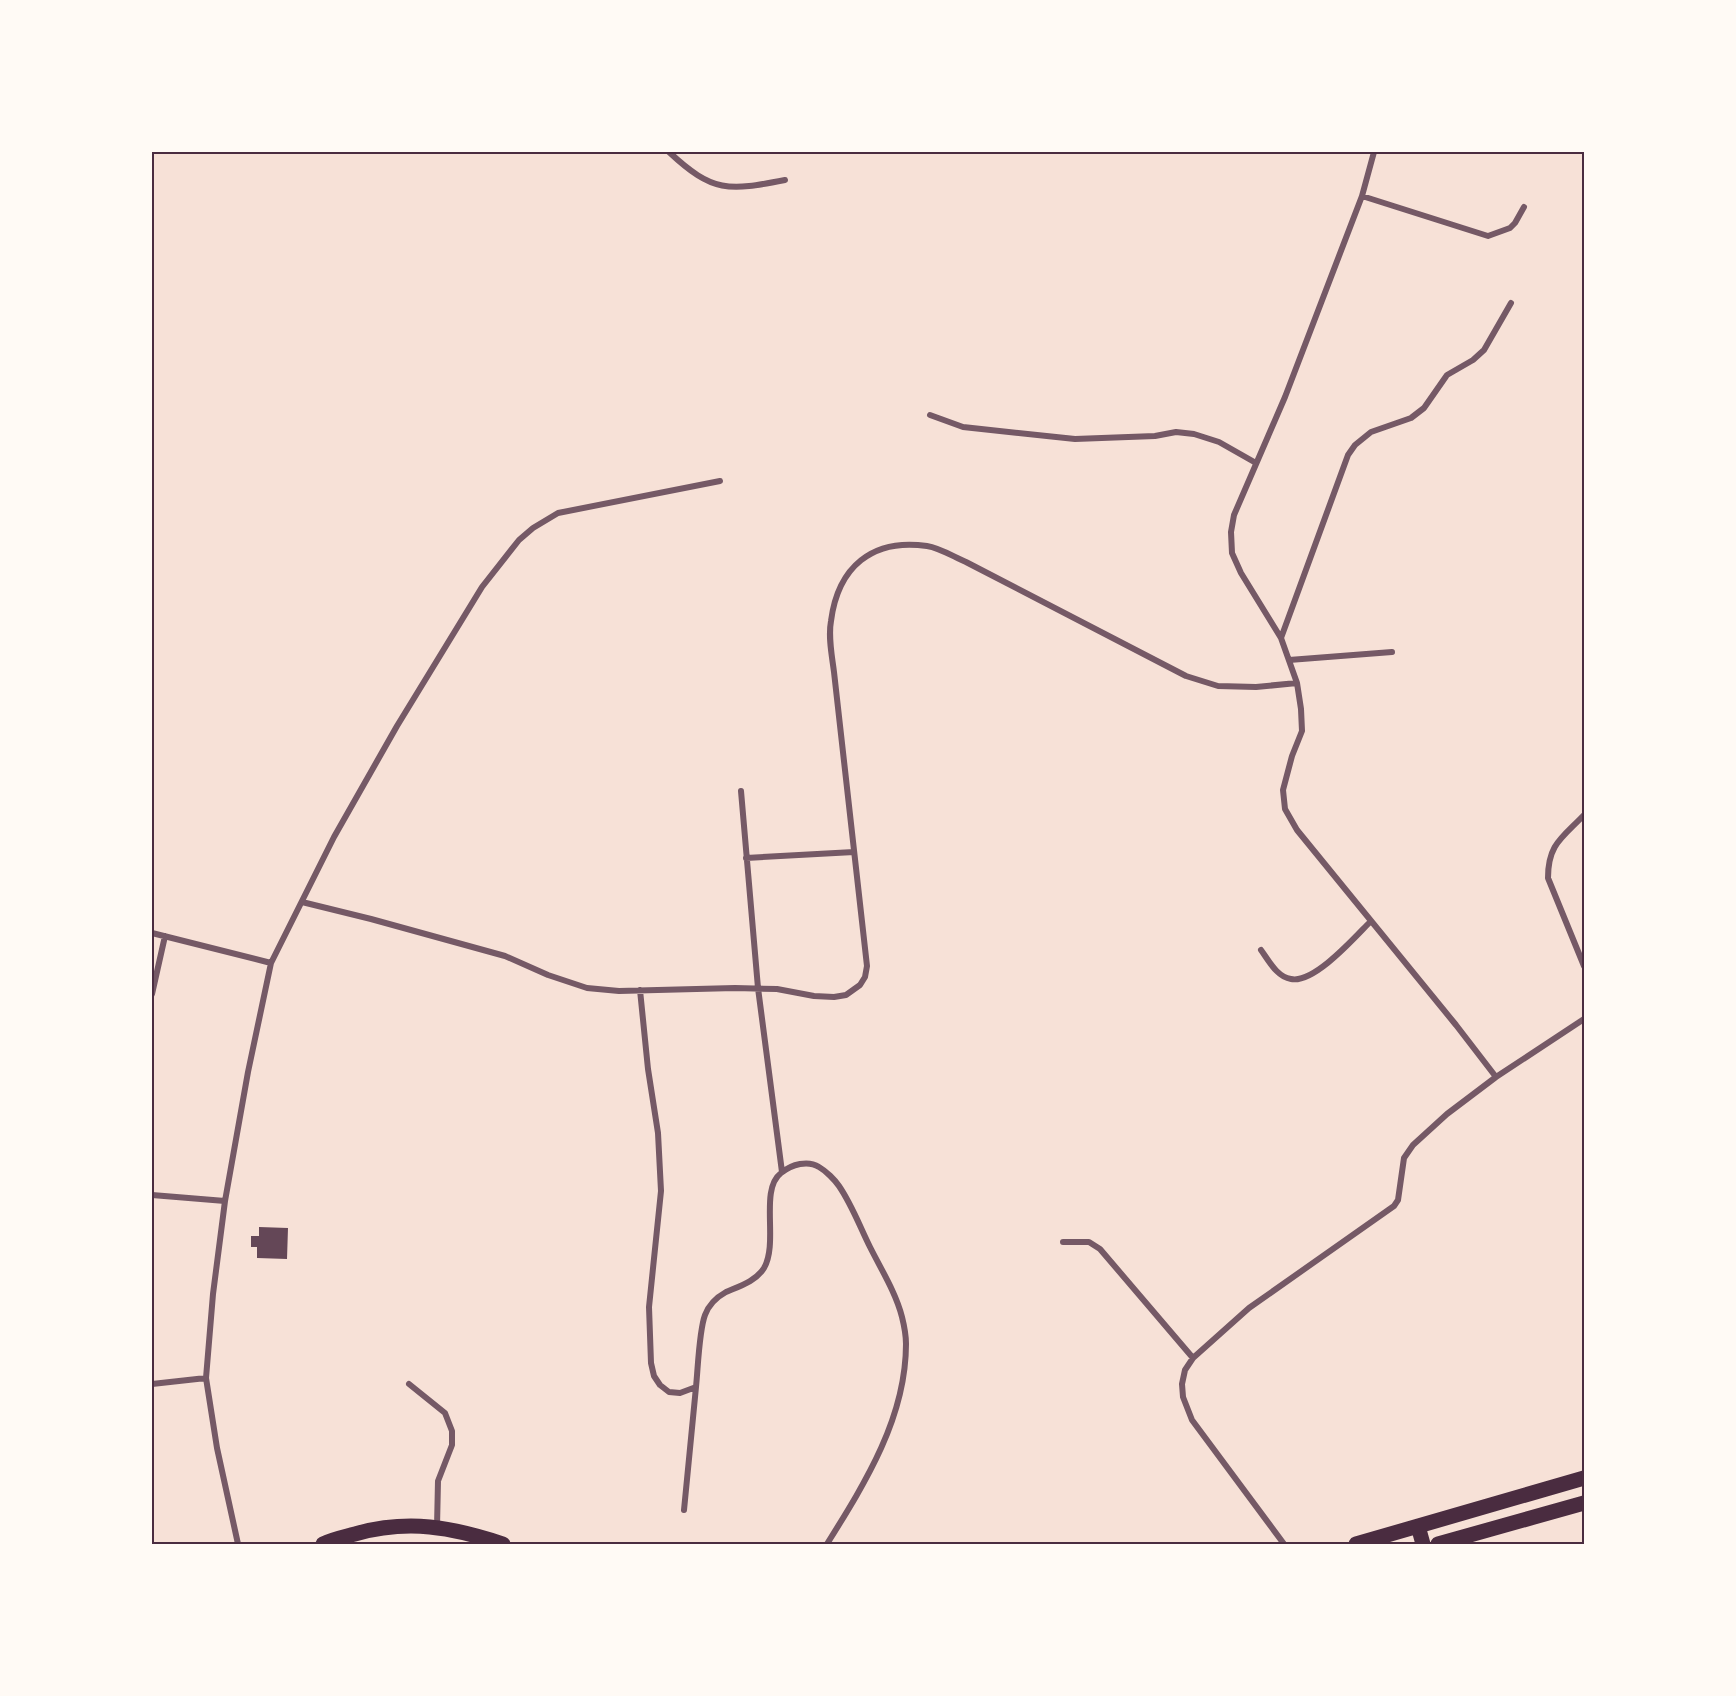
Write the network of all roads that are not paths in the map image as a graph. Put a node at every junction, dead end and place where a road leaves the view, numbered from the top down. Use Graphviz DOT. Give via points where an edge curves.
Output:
graph roads {
  1 [pos="669,152"];
  2 [pos="1374,152"];
  3 [pos="785,180"];
  4 [pos="1362,196"];
  5 [pos="1524,207"];
  6 [pos="1511,303"];
  7 [pos="930,415"];
  8 [pos="1256,464"];
  9 [pos="720,481"];
  10 [pos="1281,638"];
  11 [pos="1392,652"];
  12 [pos="1288,660"];
  13 [pos="1297,683"];
  14 [pos="741,791"];
  15 [pos="1584,816"];
  16 [pos="854,852"];
  17 [pos="746,858"];
  18 [pos="302,902"];
  19 [pos="1370,922"];
  20 [pos="152,933"];
  21 [pos="165,936"];
  22 [pos="1261,950"];
  23 [pos="272,963"];
  24 [pos="1584,966"];
  25 [pos="758,988"];
  26 [pos="640,990"];
  27 [pos="152,994"];
  28 [pos="1584,1019"];
  29 [pos="1496,1077"];
  30 [pos="782,1172"];
  31 [pos="152,1195"];
  32 [pos="225,1201"];
  33 [pos="1063,1242"];
  34 [pos="1193,1358"];
  35 [pos="206,1378"];
  36 [pos="152,1384"];
  37 [pos="409,1384"];
  38 [pos="696,1387"];
  39 [pos="1584,1478"];
  40 [pos="1584,1503"];
  41 [pos="684,1510"];
  42 [pos="1418,1526"];
  43 [pos="437,1528"];
  44 [pos="238,1545"];
  45 [pos="323,1545"];
  46 [pos="503,1545"];
  47 [pos="827,1545"];
  48 [pos="1284,1545"];
  49 [pos="1356,1545"];
  50 [pos="1423,1545"];
  51 [pos="1438,1545"];
  1 -- 3 [label="street" via="690,171 727,187 746,188"];
  2 -- 4 [label="street"];
  4 -- 5 [label="street" via="1488,236 1510,228"];
  4 -- 8 [label="street"];
  6 -- 10 [label="street" via="1484,350 1447,375 1424,408 1411,418 1371,432 1348,455"];
  7 -- 8 [label="street" via="963,427 1075,439 1194,434 1219,442"];
  8 -- 10 [label="street" via="1234,515 1232,553"];
  9 -- 18 [label="street" via="558,513 519,540 482,586 397,726"];
  10 -- 12 [label="street"];
  11 -- 12 [label="street"];
  12 -- 13 [label="street"];
  13 -- 16 [label="street" via="1218,686 1186,676 929,546 883,547 849,570 837,591 830,623"];
  13 -- 19 [label="street" via="1302,731 1283,790 1285,809 1297,830"];
  14 -- 17 [label="street"];
  15 -- 24 [label="street" via="1551,850 1548,878"];
  16 -- 17 [label="street"];
  16 -- 25 [label="street" via="867,966 860,985 846,995 834,997"];
  17 -- 25 [label="street"];
  18 -- 23 [label="street"];
  18 -- 26 [label="street" via="505,956 587,988"];
  19 -- 22 [label="street" via="1332,960 1303,978 1293,980 1278,973"];
  19 -- 29 [label="street"];
  20 -- 21 [label="street"];
  21 -- 23 [label="street"];
  21 -- 27 [label="street"];
  23 -- 32 [label="street"];
  25 -- 26 [label="street"];
  25 -- 30 [label="street"];
  26 -- 38 [label="street" via="658,1133 661,1191 649,1307 651,1363 654,1376 669,1392"];
  28 -- 29 [label="street"];
  29 -- 34 [label="street" via="1413,1145 1404,1158 1394,1206 1249,1308"];
  30 -- 38 [label="street" via="770,1191 765,1267 756,1278 719,1296 710,1305 704,1316"];
  30 -- 47 [label="street" via="805,1163 819,1167 838,1184 887,1280 902,1317 906,1344 900,1395 883,1448"];
  31 -- 32 [label="street"];
  32 -- 35 [label="street"];
  33 -- 34 [label="street" via="1089,1242 1100,1249"];
  34 -- 48 [label="street" via="1182,1384 1192,1420"];
  35 -- 36 [label="street"];
  35 -- 44 [label="street"];
  37 -- 43 [label="street" via="445,1413 452,1431 452,1445 438,1481"];
  38 -- 41 [label="street"];
  39 -- 42 [label="highway"];
  40 -- 51 [label="highway"];
  42 -- 49 [label="highway"];
  42 -- 50 [label="highway"];
  43 -- 45 [label="highway" via="416,1525 372,1529"];
  43 -- 46 [label="highway"];
}
